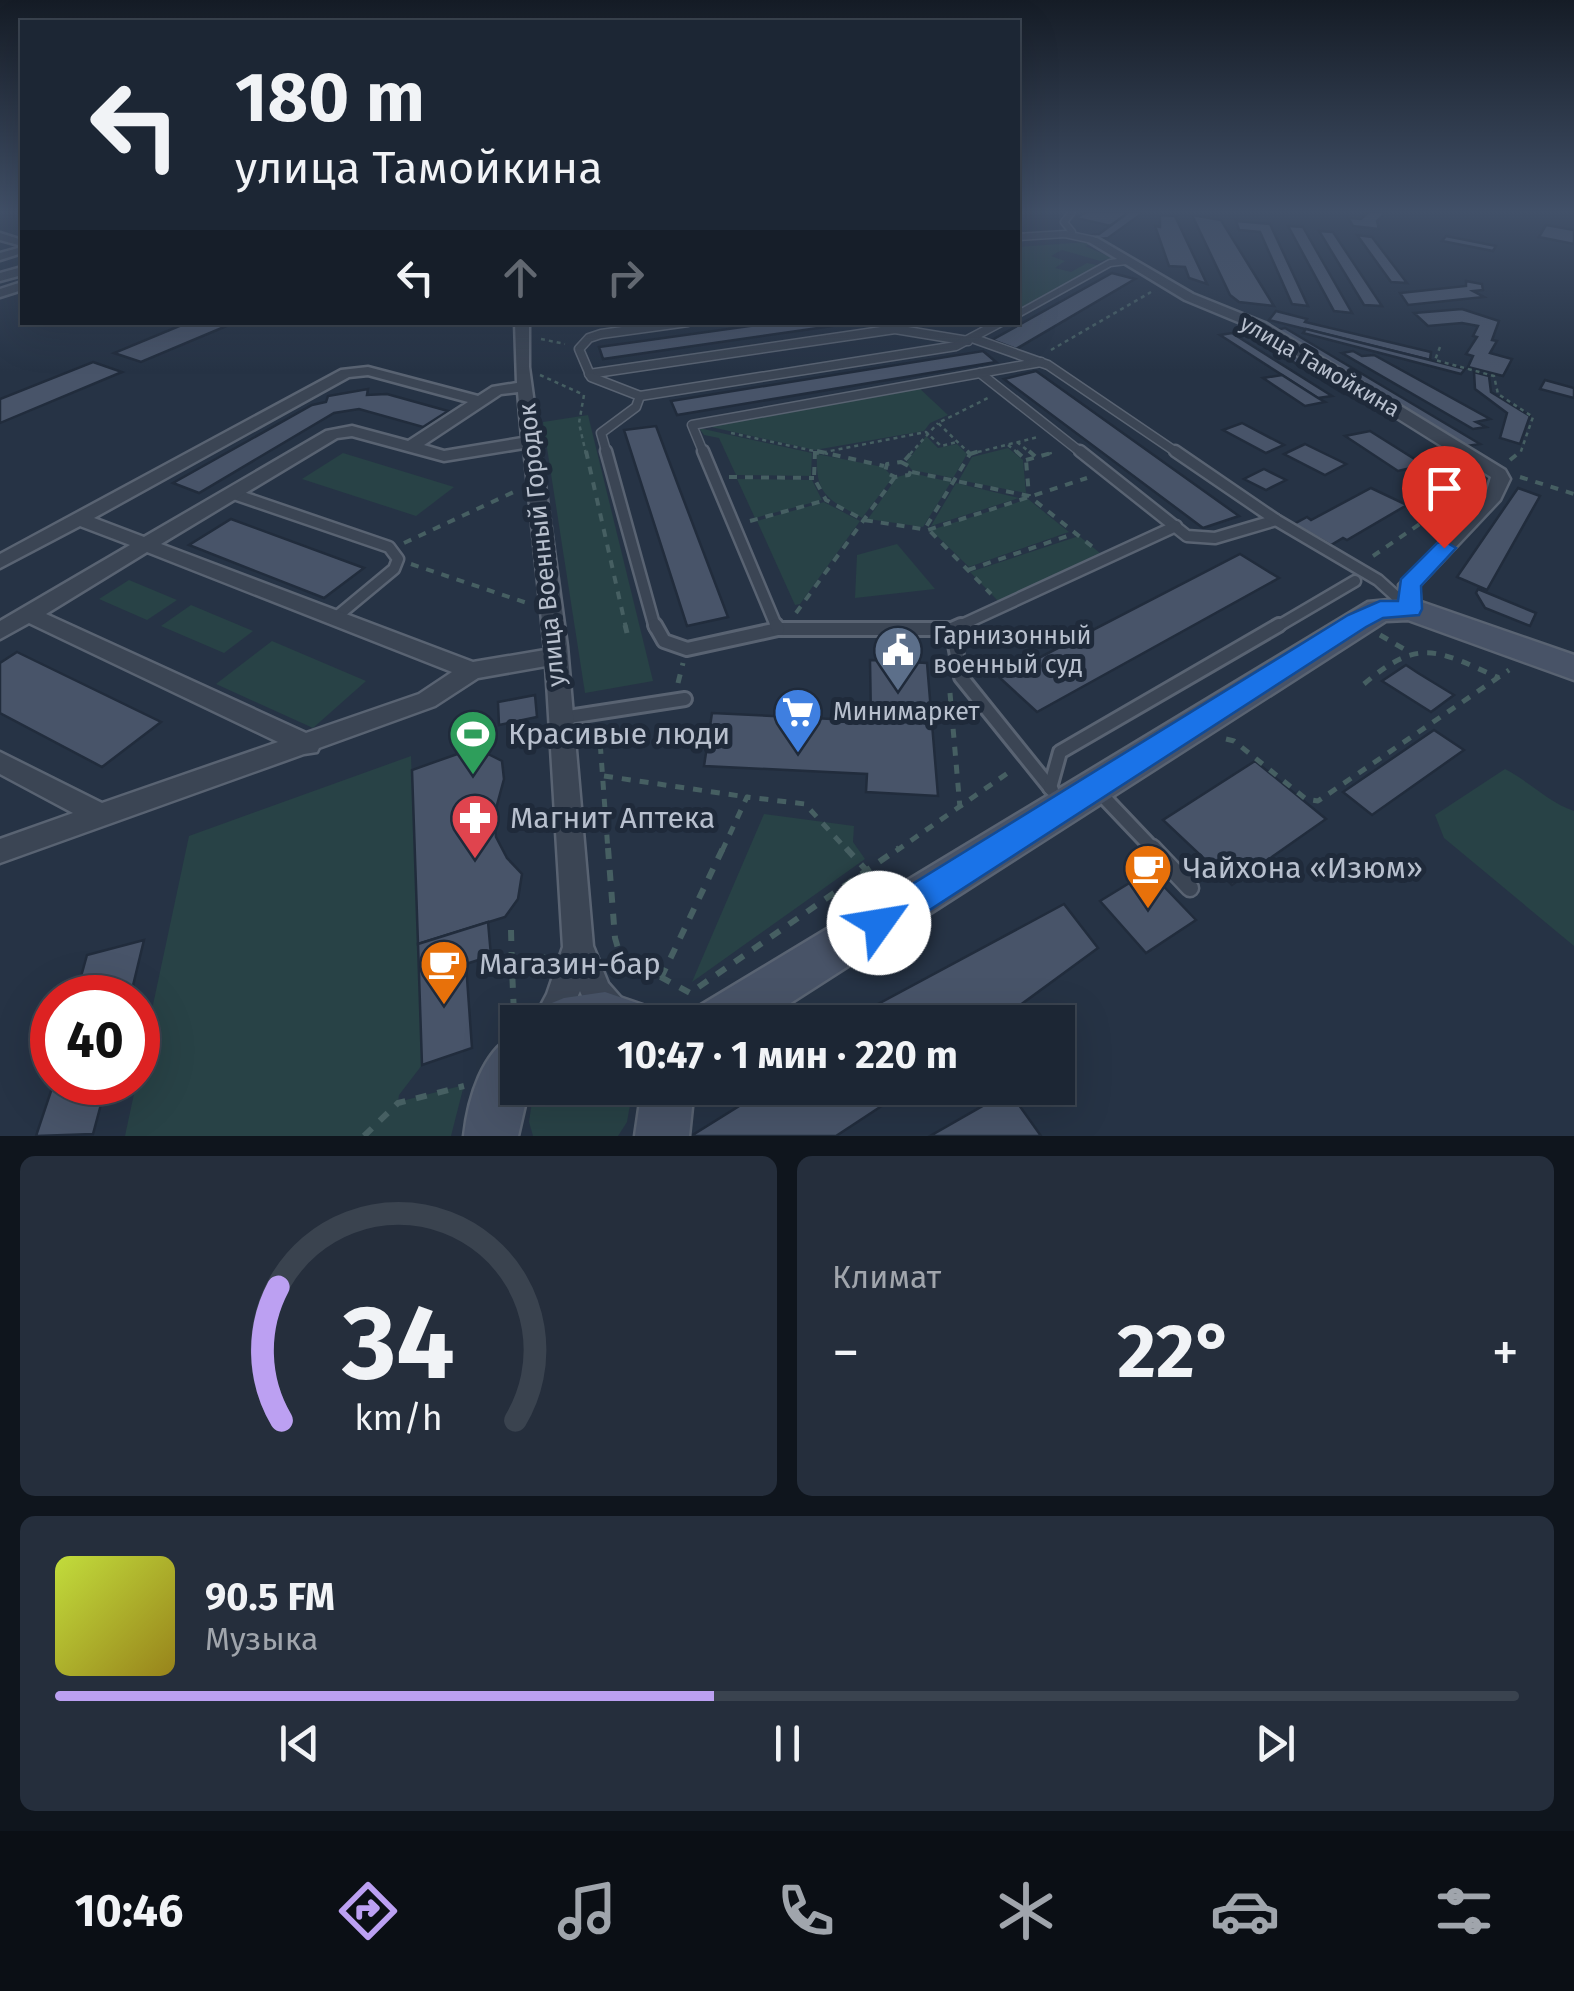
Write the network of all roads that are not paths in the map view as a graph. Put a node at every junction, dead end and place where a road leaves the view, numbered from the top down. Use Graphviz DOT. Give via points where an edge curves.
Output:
graph roads {
  1 [pos="1106,265"];
  2 [pos="1132,265"];
  3 [pos="1020,313"];
  4 [pos="666,325"];
  5 [pos="881,325"];
  6 [pos="996,325"];
  7 [pos="890,330"];
  8 [pos="522,332"];
  9 [pos="970,340"];
  10 [pos="1038,361"];
  11 [pos="980,373"];
  12 [pos="589,374"];
  13 [pos="525,387"];
  14 [pos="640,396"];
  15 [pos="480,401"];
  16 [pos="532,442"];
  17 [pos="409,448"];
  18 [pos="231,494"];
  19 [pos="79,519"];
  20 [pos="1276,520"];
  21 [pos="1176,526"];
  22 [pos="145,545"];
  23 [pos="0,562"];
  24 [pos="1356,574"];
  25 [pos="28,614"];
  26 [pos="1428,615"];
  27 [pos="335,618"];
  28 [pos="778,629"];
  29 [pos="952,629"];
  30 [pos="0,631"];
  31 [pos="556,656"];
  32 [pos="1574,668"];
  33 [pos="472,671"];
  34 [pos="679,700"];
  35 [pos="561,718"];
  36 [pos="308,744"];
  37 [pos="0,762"];
  38 [pos="1070,794"];
  39 [pos="100,815"];
  40 [pos="0,851"];
  41 [pos="1190,888"];
  42 [pos="578,946"];
  43 [pos="559,1005"];
  44 [pos="608,1005"];
  45 [pos="744,1005"];
  46 [pos="496,1055"];
  47 [pos="491,1136"];
  1 -- 3 [label="lane"];
  2 -- 26 [label="street, улица Тамойкина" via="1202,304 1260,326 1501,479 1471,521 1409,584"];
  4 -- 12 [label="lane" via="584,342 580,349"];
  5 -- 7 [label="lane"];
  6 -- 9 [label="lane"];
  7 -- 9 [label="lane"];
  7 -- 12 [label="lane"];
  8 -- 13 [label="street, улица Военный Городок"];
  9 -- 10 [label="lane"];
  9 -- 14 [label="lane"];
  10 -- 11 [label="lane"];
  10 -- 20 [label="lane"];
  11 -- 21 [label="lane"];
  11 -- 28 [label="lane" via="692,425"];
  12 -- 14 [label="lane"];
  13 -- 15 [label="street" via="497,390"];
  13 -- 16 [label="street, улица Военный Городок"];
  14 -- 28 [label="lane" via="636,407 600,433 657,634 687,649"];
  15 -- 17 [label="street"];
  15 -- 19 [label="street" via="368,371 346,373"];
  16 -- 17 [label="street" via="444,456"];
  16 -- 31 [label="street, улица Военный Городок"];
  17 -- 18 [label="street" via="352,432 332,434"];
  18 -- 22 [label="street"];
  18 -- 27 [label="lane" via="394,554 394,570"];
  19 -- 22 [label="street"];
  19 -- 23 [label="street"];
  20 -- 21 [label="lane" via="1203,540"];
  20 -- 24 [label="lane"];
  21 -- 29 [label="lane"];
  22 -- 25 [label="street"];
  22 -- 27 [label="street"];
  24 -- 26 [label="lane"];
  24 -- 38 [label="lane" via="1060,752"];
  25 -- 30 [label="street"];
  25 -- 36 [label="street"];
  26 -- 32 [label="street"];
  26 -- 38 [label="street" via="1380,610 1357,621"];
  27 -- 33 [label="street"];
  28 -- 29 [label="lane"];
  29 -- 38 [label="lane" via="961,677 1026,760"];
  31 -- 33 [label="street"];
  31 -- 35 [label="street, улица Военный Городок"];
  33 -- 36 [label="street" via="426,700"];
  34 -- 35 [label="lane"];
  35 -- 42 [label="street, улица Военный Городок"];
  36 -- 39 [label="street"];
  37 -- 39 [label="street"];
  38 -- 41 [label="lane"];
  38 -- 45 [label="street"];
  39 -- 40 [label="street"];
  42 -- 43 [label="street"];
  42 -- 44 [label="street"];
  46 -- 47 [label="street" via="503,1080"];
}
